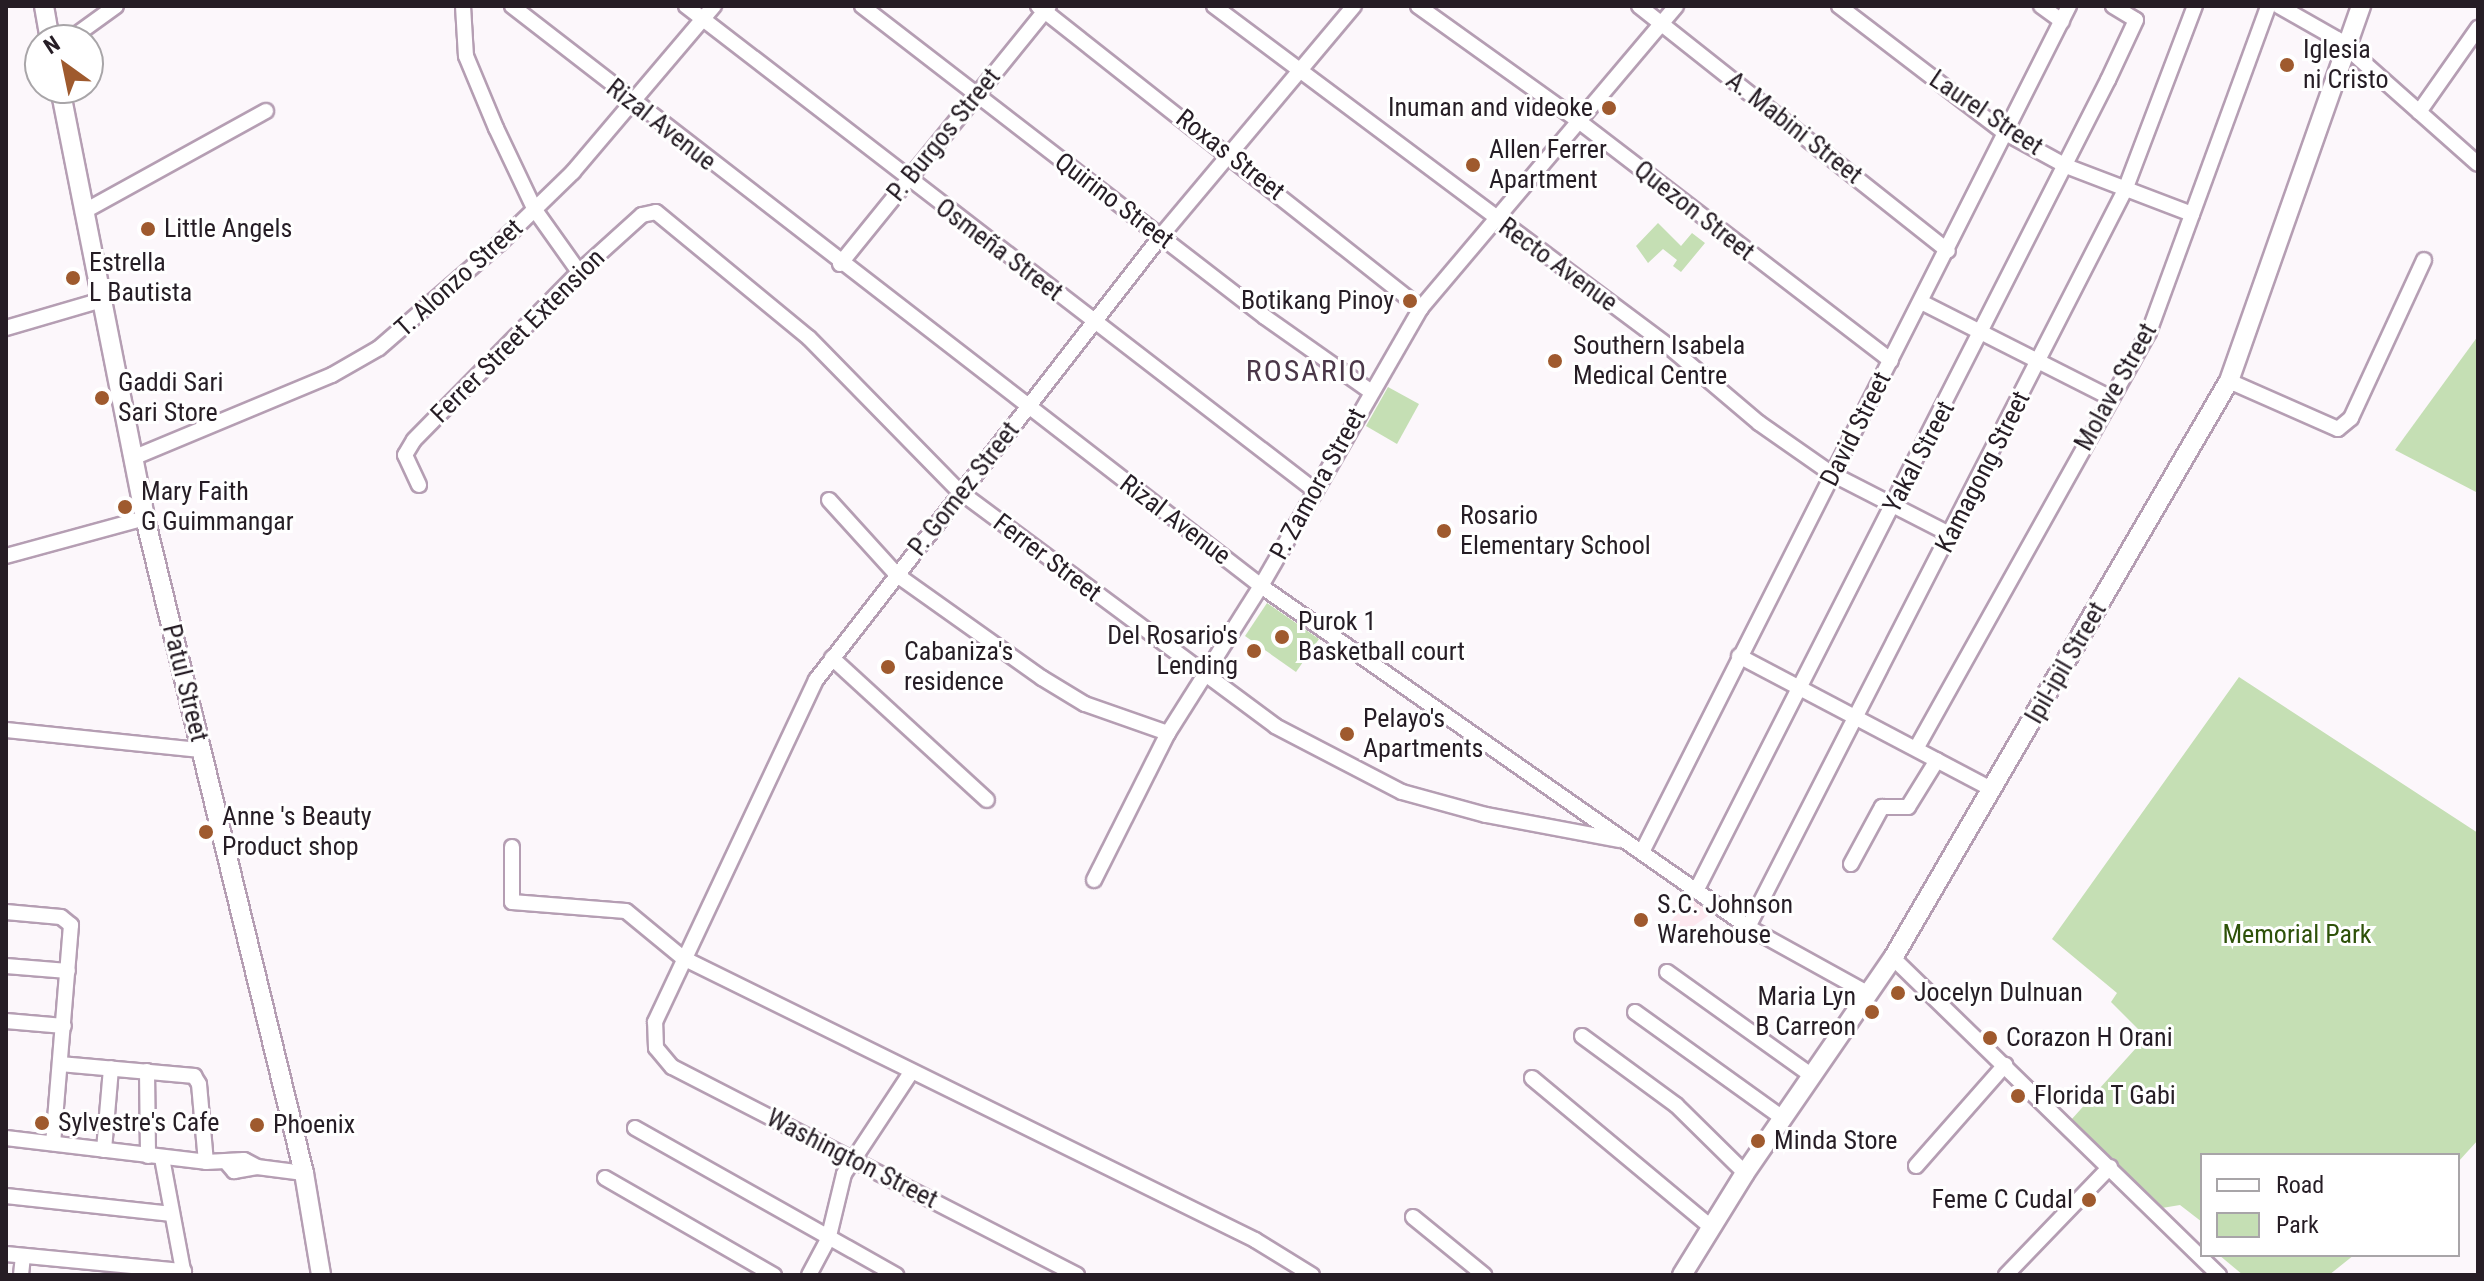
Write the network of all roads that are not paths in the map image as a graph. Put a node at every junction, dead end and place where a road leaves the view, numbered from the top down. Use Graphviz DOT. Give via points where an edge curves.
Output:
graph roads {
  1 [pos="116,6"];
  2 [pos="463,6"];
  3 [pos="512,6"];
  4 [pos="686,6"];
  5 [pos="714,6"];
  6 [pos="862,6"];
  7 [pos="1214,6"];
  8 [pos="1354,6"];
  9 [pos="1418,6"];
  10 [pos="1639,6"];
  11 [pos="1676,6"];
  12 [pos="1839,6"];
  13 [pos="2041,6"];
  14 [pos="2069,6"];
  15 [pos="2113,6"];
  16 [pos="2195,6"];
  17 [pos="2268,6"];
  18 [pos="2279,6"];
  19 [pos="2361,6"];
  20 [pos="1044,8"];
  21 [pos="703,19"];
  22 [pos="2062,21"];
  23 [pos="91,24"];
  24 [pos="1662,24"];
  25 [pos="2478,28"];
  26 [pos="2345,46"];
  27 [pos="1299,74"];
  28 [pos="976,96"];
  29 [pos="633,103"];
  30 [pos="63,104"];
  31 [pos="266,111"];
  32 [pos="2419,112"];
  33 [pos="1576,119"];
  34 [pos="2004,132"];
  35 [pos="1233,156"];
  36 [pos="2471,160"];
  37 [pos="2066,166"];
  38 [pos="907,181"];
  39 [pos="2125,190"];
  40 [pos="535,210"];
  41 [pos="83,212"];
  42 [pos="2192,214"];
  43 [pos="666,216"];
  44 [pos="1493,218"];
  45 [pos="1161,236"];
  46 [pos="1948,251"];
  47 [pos="2424,260"];
  48 [pos="840,264"];
  49 [pos="579,272"];
  50 [pos="102,300"];
  51 [pos="1921,302"];
  52 [pos="1421,308"];
  53 [pos="1095,322"];
  54 [pos="6,328"];
  55 [pos="1982,336"];
  56 [pos="1891,361"];
  57 [pos="2039,363"];
  58 [pos="2229,381"];
  59 [pos="1370,391"];
  60 [pos="2111,398"];
  61 [pos="1027,409"];
  62 [pos="135,457"];
  63 [pos="1832,474"];
  64 [pos="419,485"];
  65 [pos="1314,490"];
  66 [pos="959,491"];
  67 [pos="829,500"];
  68 [pos="1893,505"];
  69 [pos="145,518"];
  70 [pos="1951,535"];
  71 [pos="6,556"];
  72 [pos="897,575"];
  73 [pos="1261,586"];
  74 [pos="1739,656"];
  75 [pos="832,658"];
  76 [pos="1205,677"];
  77 [pos="1802,688"];
  78 [pos="1858,719"];
  79 [pos="6,730"];
  80 [pos="1168,733"];
  81 [pos="1917,747"];
  82 [pos="201,750"];
  83 [pos="1937,760"];
  84 [pos="1993,790"];
  85 [pos="987,800"];
  86 [pos="1626,841"];
  87 [pos="512,847"];
  88 [pos="1642,852"];
  89 [pos="1851,864"];
  90 [pos="1094,880"];
  91 [pos="1696,891"];
  92 [pos="6,912"];
  93 [pos="1748,927"];
  94 [pos="683,958"];
  95 [pos="1893,958"];
  96 [pos="6,966"];
  97 [pos="68,971"];
  98 [pos="1667,972"];
  99 [pos="1867,993"];
  100 [pos="1635,1012"];
  101 [pos="6,1021"];
  102 [pos="655,1022"];
  103 [pos="64,1026"];
  104 [pos="1582,1036"];
  105 [pos="60,1064"];
  106 [pos="2005,1065"];
  107 [pos="111,1068"];
  108 [pos="147,1071"];
  109 [pos="910,1074"];
  110 [pos="1812,1076"];
  111 [pos="1532,1078"];
  112 [pos="1784,1119"];
  113 [pos="635,1128"];
  114 [pos="6,1138"];
  115 [pos="53,1143"];
  116 [pos="104,1150"];
  117 [pos="155,1157"];
  118 [pos="852,1159"];
  119 [pos="206,1162"];
  120 [pos="1916,1166"];
  121 [pos="2110,1167"];
  122 [pos="304,1173"];
  123 [pos="1745,1173"];
  124 [pos="605,1178"];
  125 [pos="6,1196"];
  126 [pos="172,1214"];
  127 [pos="1413,1217"];
  128 [pos="1711,1227"];
  129 [pos="828,1240"];
  130 [pos="6,1254"];
  131 [pos="23,1256"];
  132 [pos="2200,1256"];
  133 [pos="2201,1257"];
  134 [pos="78,1268"];
  135 [pos="134,1272"];
  136 [pos="184,1273"];
  137 [pos="21,1275"];
  138 [pos="321,1275"];
  139 [pos="774,1275"];
  140 [pos="809,1275"];
  141 [pos="896,1275"];
  142 [pos="1077,1275"];
  143 [pos="1312,1275"];
  144 [pos="1484,1275"];
  145 [pos="1682,1275"];
  146 [pos="2006,1275"];
  147 [pos="2219,1275"];
  1 -- 23 [label="street"];
  2 -- 40 [label="street" via="466,56"];
  3 -- 29 [label="street, Rizal Avenue"];
  4 -- 21 [label="street, Osmeña Street"];
  5 -- 21 [label="street, T. Alonzo Street"];
  6 -- 28 [label="street, Quirino Street"];
  7 -- 27 [label="street, Recto Avenue"];
  8 -- 27 [label="street, P. Gomez Street"];
  9 -- 33 [label="street, Quezon Street"];
  10 -- 24 [label="street, A. Mabini Street"];
  11 -- 24 [label="street, P. Zamora Street"];
  12 -- 34 [label="street, Laurel Street"];
  13 -- 22 [label="street"];
  14 -- 22 [label="street, David Street"];
  15 -- 37 [label="street, Yakal Street" via="2136,20"];
  16 -- 39 [label="street, Kamagong Street"];
  17 -- 42 [label="street, Molave Street"];
  18 -- 26 [label="street"];
  19 -- 26 [label="main road, Ipil-ipil Street"];
  20 -- 28 [label="street, P. Burgos Street"];
  20 -- 35 [label="street, Roxas Street"];
  21 -- 29 [label="street, T. Alonzo Street"];
  21 -- 38 [label="street, Osmeña Street"];
  22 -- 34 [label="street, David Street"];
  24 -- 33 [label="street, P. Zamora Street"];
  24 -- 46 [label="street, A. Mabini Street"];
  25 -- 32 [label="street"];
  26 -- 32 [label="street"];
  26 -- 58 [label="main road, Ipil-ipil Street"];
  27 -- 35 [label="street, P. Gomez Street"];
  27 -- 44 [label="street, Recto Avenue"];
  28 -- 38 [label="street, P. Burgos Street"];
  28 -- 45 [label="street, Quirino Street"];
  29 -- 40 [label="street, T. Alonzo Street"];
  29 -- 48 [label="street, Rizal Avenue"];
  30 -- 41 [label="main road, Patul Street"];
  31 -- 41 [label="street"];
  32 -- 36 [label="street"];
  33 -- 44 [label="street, P. Zamora Street"];
  33 -- 56 [label="street, Quezon Street"];
  34 -- 37 [label="street, Laurel Street"];
  34 -- 46 [label="street, David Street"];
  35 -- 45 [label="street, P. Gomez Street"];
  35 -- 52 [label="street, Roxas Street"];
  37 -- 39 [label="street, Laurel Street"];
  37 -- 55 [label="street, Yakal Street"];
  38 -- 48 [label="street, P. Burgos Street"];
  38 -- 53 [label="street, Osmeña Street"];
  39 -- 42 [label="street, Laurel Street"];
  39 -- 57 [label="street, Kamagong Street"];
  40 -- 49 [label="street"];
  40 -- 62 [label="street, T. Alonzo Street" via="359,362"];
  41 -- 50 [label="main road, Patul Street"];
  42 -- 60 [label="street, Molave Street" via="2152,324"];
  43 -- 49 [label="street, Ferrer Street Extension" via="642,215"];
  43 -- 66 [label="street, Ferrer Street" via="809,338"];
  44 -- 52 [label="street, P. Zamora Street"];
  44 -- 63 [label="street, Recto Avenue"];
  45 -- 53 [label="street, P. Gomez Street"];
  45 -- 59 [label="street, Quirino Street"];
  46 -- 51 [label="street, David Street"];
  47 -- 58 [label="street" via="2351,418 2338,429"];
  48 -- 61 [label="street, Rizal Avenue"];
  49 -- 64 [label="street, Ferrer Street Extension" via="408,448 406,465"];
  50 -- 54 [label="street"];
  50 -- 62 [label="main road, Patul Street"];
  51 -- 55 [label="street"];
  51 -- 56 [label="street, David Street"];
  52 -- 59 [label="street, P. Zamora Street"];
  53 -- 61 [label="street, P. Gomez Street"];
  53 -- 65 [label="street, Osmeña Street"];
  55 -- 57 [label="street"];
  55 -- 68 [label="street, Yakal Street"];
  56 -- 63 [label="street, David Street"];
  57 -- 60 [label="street"];
  57 -- 70 [label="street, Kamagong Street"];
  58 -- 84 [label="main road, Ipil-ipil Street"];
  59 -- 65 [label="street, P. Zamora Street"];
  60 -- 81 [label="street, Molave Street"];
  61 -- 66 [label="street, P. Gomez Street"];
  61 -- 73 [label="street, Rizal Avenue"];
  62 -- 69 [label="main road, Patul Street"];
  63 -- 68 [label="street, Recto Avenue"];
  63 -- 74 [label="street, David Street"];
  65 -- 73 [label="street, P. Zamora Street"];
  66 -- 72 [label="street, P. Gomez Street"];
  66 -- 76 [label="street, Ferrer Street"];
  67 -- 72 [label="street"];
  68 -- 70 [label="street, Recto Avenue"];
  68 -- 77 [label="street, Yakal Street"];
  69 -- 71 [label="street"];
  69 -- 82 [label="main road, Patul Street"];
  70 -- 78 [label="street, Kamagong Street"];
  72 -- 75 [label="street, P. Gomez Street"];
  72 -- 80 [label="street" via="1085,704"];
  73 -- 76 [label="street, P. Zamora Street"];
  73 -- 86 [label="street, Rizal Avenue"];
  74 -- 77 [label="street"];
  74 -- 88 [label="street, David Street"];
  75 -- 85 [label="street"];
  75 -- 94 [label="street, P. Gomez Street" via="801,703"];
  76 -- 80 [label="street, P. Zamora Street"];
  76 -- 86 [label="street, Ferrer Street" via="1314,751 1372,781 1486,815"];
  77 -- 78 [label="street"];
  77 -- 91 [label="street, Yakal Street"];
  78 -- 81 [label="street"];
  78 -- 93 [label="street, Kamagong Street"];
  79 -- 82 [label="street"];
  80 -- 90 [label="street, P. Zamora Street"];
  81 -- 83 [label="street"];
  82 -- 122 [label="main road, Patul Street"];
  83 -- 84 [label="street"];
  83 -- 89 [label="street" via="1908,807 1882,807"];
  84 -- 95 [label="main road, Ipil-ipil Street"];
  86 -- 88 [label="street, Rizal Avenue"];
  87 -- 94 [label="street" via="512,902 618,908"];
  88 -- 91 [label="street, Rizal Avenue"];
  91 -- 93 [label="street, Rizal Avenue"];
  92 -- 97 [label="street" via="69,920"];
  93 -- 99 [label="street, Rizal Avenue"];
  94 -- 102 [label="street, P. Gomez Street"];
  94 -- 109 [label="street"];
  95 -- 99 [label="main road, Ipil-ipil Street"];
  95 -- 106 [label="street"];
  96 -- 97 [label="street"];
  97 -- 103 [label="street"];
  98 -- 110 [label="street"];
  99 -- 110 [label="main road, Ipil-ipil Street"];
  100 -- 112 [label="street"];
  101 -- 103 [label="street"];
  102 -- 118 [label="street, Washington Street" via="656,1048 672,1067"];
  103 -- 105 [label="street"];
  104 -- 123 [label="street" via="1676,1105"];
  105 -- 107 [label="street"];
  105 -- 115 [label="street"];
  106 -- 120 [label="street"];
  106 -- 121 [label="street"];
  107 -- 108 [label="street"];
  107 -- 116 [label="street"];
  108 -- 117 [label="street"];
  108 -- 119 [label="street" via="197,1079"];
  109 -- 118 [label="street"];
  109 -- 143 [label="street" via="1255,1240"];
  110 -- 112 [label="main road, Ipil-ipil Street"];
  111 -- 128 [label="street"];
  112 -- 123 [label="main road, Ipil-ipil Street"];
  113 -- 129 [label="street"];
  114 -- 115 [label="street"];
  115 -- 116 [label="street"];
  116 -- 117 [label="street"];
  117 -- 119 [label="street"];
  117 -- 126 [label="street"];
  118 -- 129 [label="street"];
  118 -- 142 [label="street, Washington Street"];
  119 -- 122 [label="street" via="251,1161 257,1167"];
  121 -- 132 [label="street"];
  121 -- 146 [label="street"];
  122 -- 138 [label="main road, Patul Street"];
  123 -- 128 [label="main road, Ipil-ipil Street"];
  124 -- 139 [label="street"];
  125 -- 126 [label="street"];
  126 -- 136 [label="street"];
  127 -- 144 [label="street"];
  128 -- 145 [label="main road, Ipil-ipil Street"];
  129 -- 140 [label="street"];
  129 -- 141 [label="street"];
  130 -- 131 [label="street"];
  131 -- 134 [label="street"];
  131 -- 137 [label="street"];
  133 -- 147 [label="street"];
  134 -- 135 [label="street"];
  135 -- 136 [label="street"];
}
